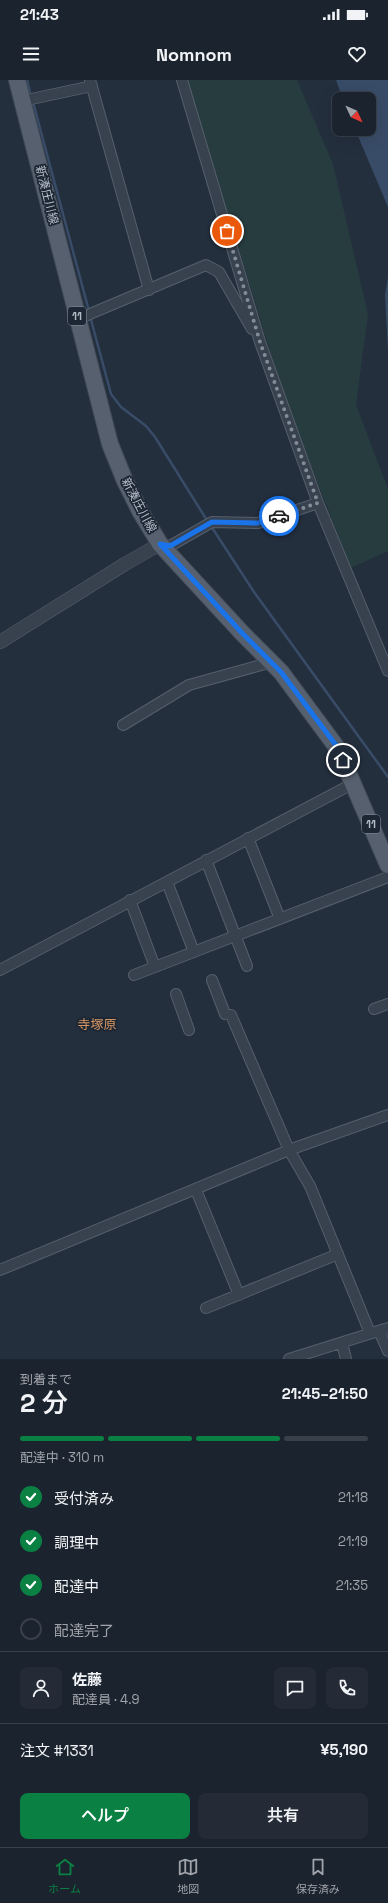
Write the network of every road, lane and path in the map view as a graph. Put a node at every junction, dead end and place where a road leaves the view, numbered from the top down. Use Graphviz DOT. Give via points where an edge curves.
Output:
graph roads {
  1 [pos="17,80"];
  2 [pos="182,80"];
  3 [pos="91,83"];
  4 [pos="22,101"];
  5 [pos="149,290"];
  6 [pos="78,319"];
  7 [pos="260,342"];
  8 [pos="318,503"];
  9 [pos="160,544"];
  10 [pos="0,642"];
  11 [pos="272,662"];
  12 [pos="388,672"];
  13 [pos="123,725"];
  14 [pos="354,783"];
  15 [pos="248,838"];
  16 [pos="206,860"];
  17 [pos="388,865"];
  18 [pos="388,877"];
  19 [pos="167,882"];
  20 [pos="130,900"];
  21 [pos="280,919"];
  22 [pos="235,936"];
  23 [pos="194,952"];
  24 [pos="247,966"];
  25 [pos="155,967"];
  26 [pos="0,970"];
  27 [pos="134,975"];
  28 [pos="212,980"];
  29 [pos="176,994"];
  30 [pos="388,1004"];
  31 [pos="374,1009"];
  32 [pos="190,1030"];
  33 [pos="388,1115"];
  34 [pos="289,1150"];
  35 [pos="196,1190"];
  36 [pos="338,1254"];
  37 [pos="0,1270"];
  38 [pos="239,1295"];
  39 [pos="206,1308"];
  40 [pos="379,1331"];
  41 [pos="342,1343"];
  42 [pos="388,1351"];
  43 [pos="289,1359"];
  44 [pos="346,1359"];
  1 -- 4 [label="main road, 新湊庄川線 / 11"];
  2 -- 7 [label="street"];
  3 -- 4 [label="street"];
  3 -- 5 [label="street"];
  4 -- 6 [label="main road, 新湊庄川線 / 11"];
  5 -- 6 [label="street"];
  5 -- 7 [label="street" via="206,265 219,272"];
  6 -- 9 [label="main road, 新湊庄川線 / 11" via="110,444 128,487"];
  7 -- 8 [label="street"];
  8 -- 9 [label="street" via="258,523 209,524 170,546"];
  8 -- 12 [label="street"];
  9 -- 10 [label="street"];
  9 -- 11 [label="main road, 新湊庄川線 / 11"];
  11 -- 13 [label="street" via="189,685"];
  11 -- 14 [label="main road, 新湊庄川線 / 11" via="338,748"];
  14 -- 15 [label="street"];
  14 -- 17 [label="main road, 新湊庄川線 / 11"];
  15 -- 16 [label="street"];
  15 -- 21 [label="street"];
  16 -- 19 [label="street"];
  16 -- 22 [label="street"];
  18 -- 21 [label="street"];
  19 -- 20 [label="street"];
  19 -- 23 [label="street"];
  20 -- 25 [label="street"];
  20 -- 26 [label="street"];
  21 -- 22 [label="street"];
  22 -- 23 [label="street"];
  22 -- 24 [label="street"];
  23 -- 25 [label="street"];
  25 -- 27 [label="street"];
  28 -- 34 [label="street"];
  29 -- 32 [label="street"];
  30 -- 31 [label="street"];
  33 -- 34 [label="street"];
  34 -- 35 [label="street"];
  34 -- 36 [label="street" via="310,1186"];
  35 -- 37 [label="street"];
  35 -- 38 [label="street"];
  36 -- 38 [label="street"];
  36 -- 40 [label="street"];
  38 -- 39 [label="street"];
  40 -- 41 [label="street"];
  40 -- 42 [label="street"];
  41 -- 43 [label="street"];
  41 -- 44 [label="street"];
}
